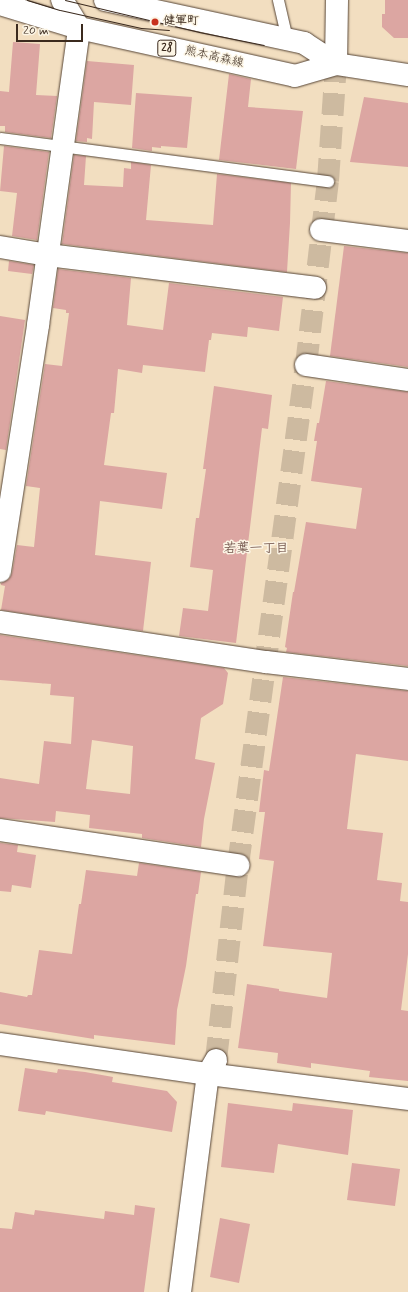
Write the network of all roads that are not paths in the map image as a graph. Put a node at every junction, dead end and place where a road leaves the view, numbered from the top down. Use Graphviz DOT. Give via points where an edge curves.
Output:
graph roads {
  1 [pos="62,0"];
  2 [pos="105,0"];
  3 [pos="278,0"];
  4 [pos="337,0"];
  5 [pos="0,4"];
  6 [pos="79,28"];
  7 [pos="287,39"];
  8 [pos="336,64"];
  9 [pos="408,75"];
  10 [pos="0,138"];
  11 [pos="63,147"];
  12 [pos="328,181"];
  13 [pos="321,230"];
  14 [pos="408,241"];
  15 [pos="0,247"];
  16 [pos="48,256"];
  17 [pos="315,288"];
  18 [pos="306,365"];
  19 [pos="408,380"];
  20 [pos="0,571"];
  21 [pos="0,622"];
  22 [pos="408,679"];
  23 [pos="0,830"];
  24 [pos="238,865"];
  25 [pos="0,1044"];
  26 [pos="212,1067"];
  27 [pos="408,1099"];
  28 [pos="180,1292"];
  1 -- 6 [label="street"];
  2 -- 7 [label="street, 熊本高森線 / 28"];
  3 -- 7 [label="lane"];
  4 -- 8 [label="street"];
  5 -- 6 [label="street, 熊本高森線 / 28"];
  6 -- 8 [label="street, 熊本高森線 / 28" via="295,76"];
  6 -- 11 [label="street"];
  7 -- 8 [label="street, 熊本高森線 / 28" via="304,42"];
  8 -- 9 [label="street, 熊本高森線 / 28"];
  10 -- 11 [label="lane"];
  11 -- 12 [label="lane"];
  11 -- 16 [label="street"];
  13 -- 14 [label="street"];
  15 -- 16 [label="street"];
  16 -- 17 [label="street"];
  16 -- 20 [label="street"];
  18 -- 19 [label="street"];
  21 -- 22 [label="street" via="266,662"];
  23 -- 24 [label="street"];
  25 -- 26 [label="street"];
  26 -- 27 [label="street"];
  26 -- 28 [label="street"];
}
